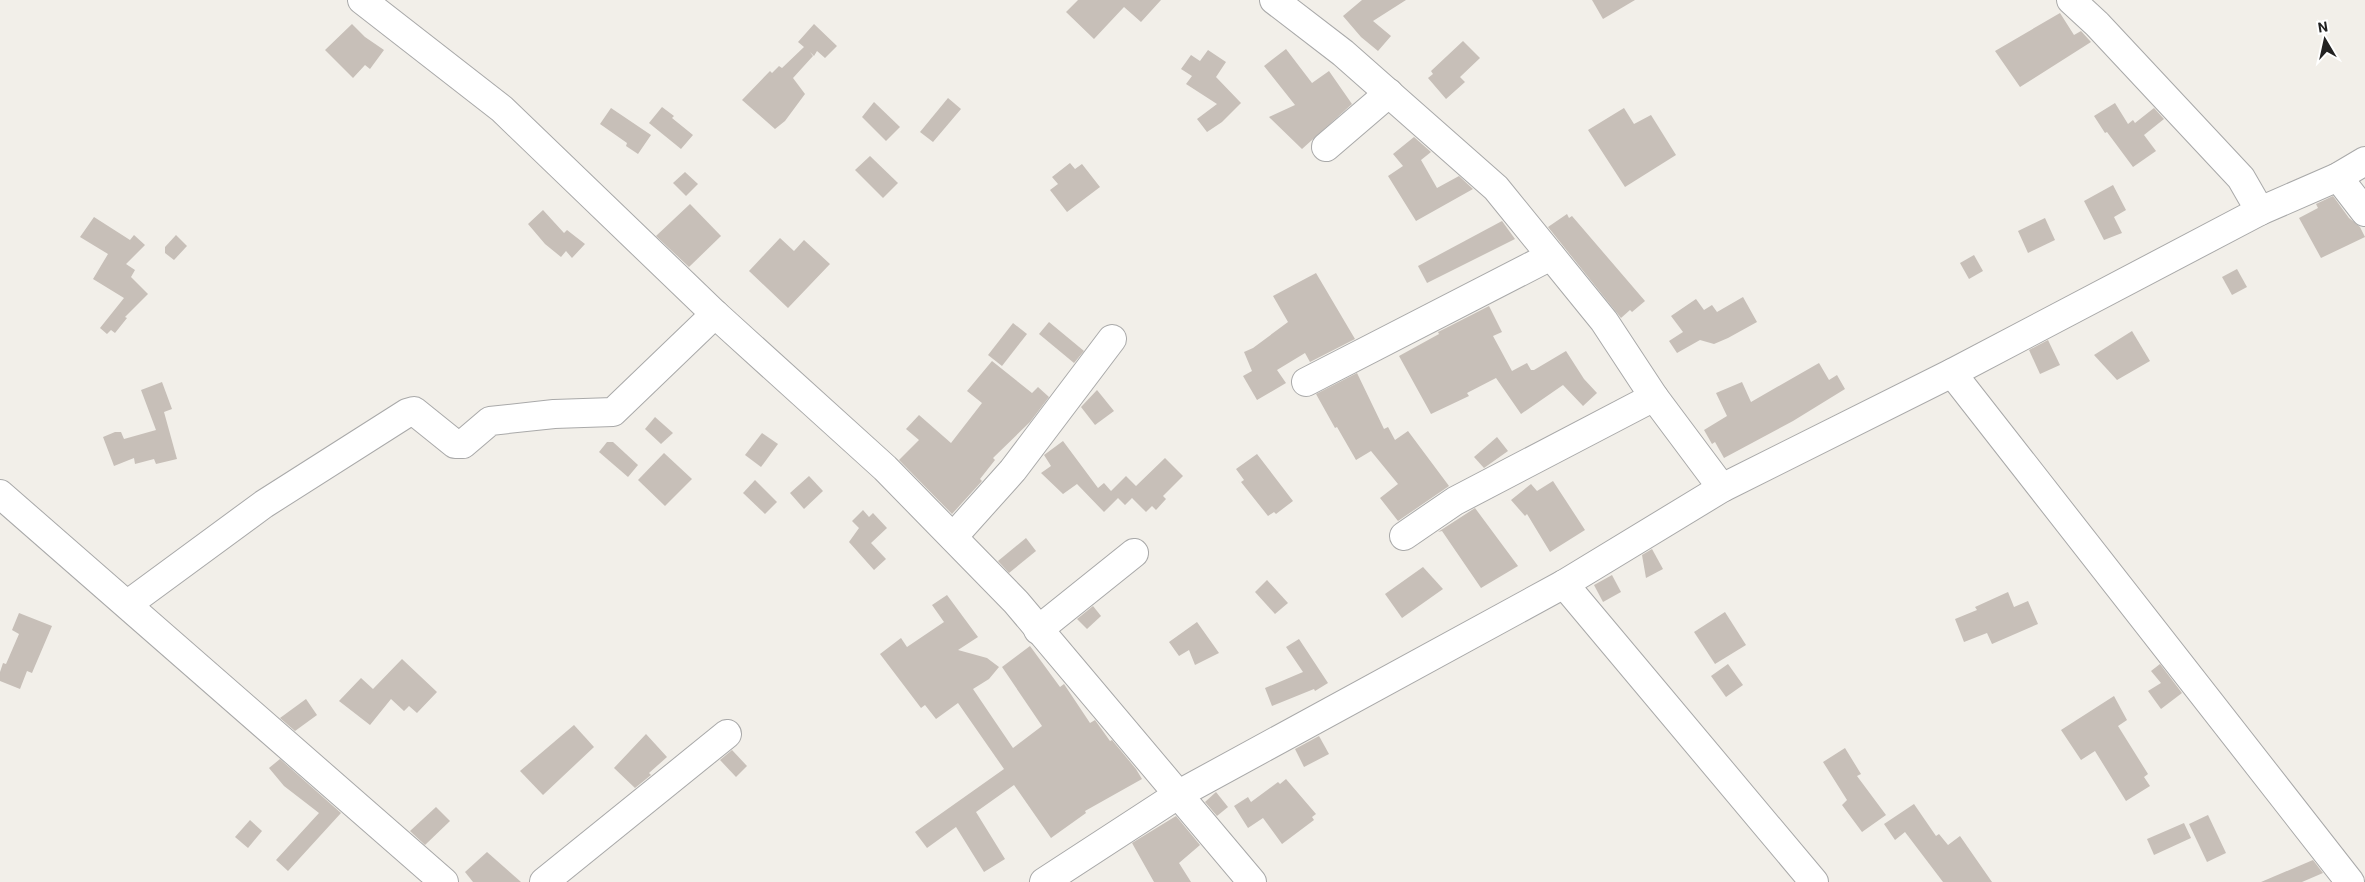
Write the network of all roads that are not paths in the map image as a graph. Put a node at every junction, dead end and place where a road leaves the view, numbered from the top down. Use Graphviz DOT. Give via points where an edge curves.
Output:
graph roads {
  1 [pos="362,0"];
  2 [pos="1274,0"];
  3 [pos="2071,0"];
  4 [pos="1388,93"];
  5 [pos="1326,148"];
  6 [pos="2365,161"];
  7 [pos="2338,177"];
  8 [pos="2260,211"];
  9 [pos="2365,212"];
  10 [pos="1551,256"];
  11 [pos="715,314"];
  12 [pos="1112,339"];
  13 [pos="1952,373"];
  14 [pos="1306,382"];
  15 [pos="1654,397"];
  16 [pos="1722,488"];
  17 [pos="0,494"];
  18 [pos="1404,536"];
  19 [pos="952,537"];
  20 [pos="1134,552"];
  21 [pos="1564,584"];
  22 [pos="128,604"];
  23 [pos="1038,630"];
  24 [pos="727,734"];
  25 [pos="1179,794"];
  26 [pos="444,882"];
  27 [pos="544,882"];
  28 [pos="1044,882"];
  29 [pos="1252,882"];
  30 [pos="1814,882"];
  31 [pos="2350,882"];
  1 -- 11 [label="street" via="502,109"];
  2 -- 4 [label="street" via="1343,53"];
  3 -- 8 [label="street" via="2240,178"];
  4 -- 5 [label="street"];
  4 -- 10 [label="street" via="1496,188"];
  6 -- 7 [label="street"];
  7 -- 8 [label="street"];
  7 -- 9 [label="street"];
  8 -- 13 [label="street"];
  10 -- 14 [label="street"];
  10 -- 15 [label="street" via="1604,321"];
  11 -- 19 [label="street" via="885,468"];
  11 -- 22 [label="street" via="613,412 490,421 463,444 455,444 414,411 407,413 264,504"];
  12 -- 19 [label="street" via="1013,470"];
  13 -- 16 [label="street"];
  13 -- 31 [label="street"];
  15 -- 16 [label="street"];
  15 -- 18 [label="street" via="1455,501"];
  16 -- 21 [label="street"];
  17 -- 22 [label="street"];
  19 -- 23 [label="street" via="1016,602"];
  20 -- 23 [label="street"];
  21 -- 25 [label="street"];
  21 -- 30 [label="street"];
  22 -- 26 [label="street"];
  23 -- 25 [label="street"];
  24 -- 27 [label="street"];
  25 -- 28 [label="street"];
  25 -- 29 [label="street"];
}
